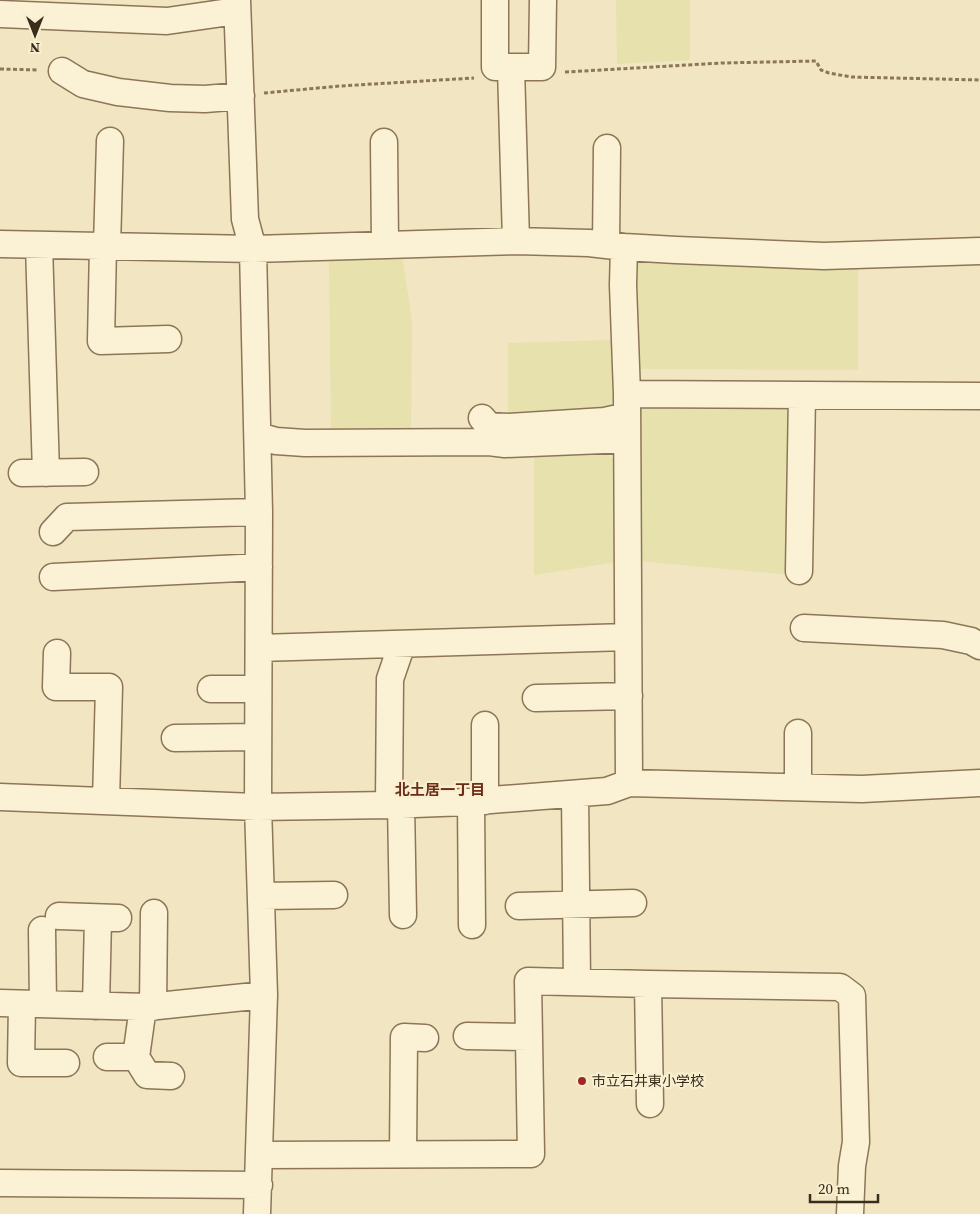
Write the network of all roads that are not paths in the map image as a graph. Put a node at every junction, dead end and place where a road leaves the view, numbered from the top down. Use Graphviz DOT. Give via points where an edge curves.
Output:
graph roads {
  1 [pos="495,0"];
  2 [pos="543,0"];
  3 [pos="237,6"];
  4 [pos="76,9"];
  5 [pos="0,14"];
  6 [pos="62,70"];
  7 [pos="512,72"];
  8 [pos="240,96"];
  9 [pos="110,141"];
  10 [pos="384,142"];
  11 [pos="607,148"];
  12 [pos="516,241"];
  13 [pos="0,244"];
  14 [pos="39,245"];
  15 [pos="385,245"];
  16 [pos="105,246"];
  17 [pos="615,246"];
  18 [pos="253,249"];
  19 [pos="980,251"];
  20 [pos="168,339"];
  21 [pos="802,395"];
  22 [pos="980,396"];
  23 [pos="627,416"];
  24 [pos="258,436"];
  25 [pos="85,472"];
  26 [pos="259,512"];
  27 [pos="53,532"];
  28 [pos="259,567"];
  29 [pos="799,571"];
  30 [pos="53,578"];
  31 [pos="804,628"];
  32 [pos="628,637"];
  33 [pos="402,644"];
  34 [pos="980,646"];
  35 [pos="259,648"];
  36 [pos="57,653"];
  37 [pos="211,688"];
  38 [pos="258,689"];
  39 [pos="629,696"];
  40 [pos="536,698"];
  41 [pos="485,725"];
  42 [pos="798,733"];
  43 [pos="258,737"];
  44 [pos="175,738"];
  45 [pos="629,783"];
  46 [pos="980,783"];
  47 [pos="798,787"];
  48 [pos="575,794"];
  49 [pos="0,797"];
  50 [pos="106,801"];
  51 [pos="478,801"];
  52 [pos="395,805"];
  53 [pos="258,808"];
  54 [pos="334,895"];
  55 [pos="261,896"];
  56 [pos="633,903"];
  57 [pos="576,904"];
  58 [pos="519,906"];
  59 [pos="154,913"];
  60 [pos="403,915"];
  61 [pos="473,925"];
  62 [pos="577,982"];
  63 [pos="648,984"];
  64 [pos="264,995"];
  65 [pos="21,1004"];
  66 [pos="96,1006"];
  67 [pos="148,1007"];
  68 [pos="467,1036"];
  69 [pos="529,1037"];
  70 [pos="425,1038"];
  71 [pos="10,1053"];
  72 [pos="107,1057"];
  73 [pos="136,1057"];
  74 [pos="66,1063"];
  75 [pos="171,1076"];
  76 [pos="650,1104"];
  77 [pos="403,1154"];
  78 [pos="260,1155"];
  79 [pos="0,1183"];
  80 [pos="259,1185"];
  81 [pos="258,1214"];
  82 [pos="850,1214"];
  1 -- 7 [label="street" via="495,67"];
  2 -- 7 [label="street" via="542,67"];
  3 -- 4 [label="street" via="167,21 118,20"];
  3 -- 8 [label="street"];
  4 -- 5 [label="street"];
  6 -- 8 [label="street" via="84,84 118,92 170,98"];
  7 -- 12 [label="street"];
  8 -- 18 [label="street" via="245,219"];
  9 -- 16 [label="street"];
  10 -- 15 [label="street"];
  11 -- 17 [label="street"];
  12 -- 15 [label="street"];
  12 -- 17 [label="street" via="589,242"];
  13 -- 14 [label="street"];
  14 -- 16 [label="street"];
  14 -- 25 [label="street" via="34,473"];
  15 -- 18 [label="street"];
  16 -- 18 [label="street"];
  16 -- 20 [label="street" via="101,341"];
  17 -- 19 [label="street" via="824,256"];
  17 -- 23 [label="street" via="623,285"];
  18 -- 24 [label="street"];
  21 -- 22 [label="street"];
  21 -- 23 [label="street"];
  21 -- 29 [label="street"];
  23 -- 24 [label="street" via="305,443"];
  23 -- 32 [label="street"];
  24 -- 26 [label="street"];
  26 -- 27 [label="street" via="67,516"];
  26 -- 28 [label="street"];
  28 -- 30 [label="street"];
  28 -- 35 [label="street"];
  31 -- 34 [label="street" via="943,635"];
  32 -- 33 [label="street"];
  32 -- 39 [label="street"];
  33 -- 35 [label="street"];
  33 -- 52 [label="street" via="390,679"];
  35 -- 38 [label="street"];
  36 -- 50 [label="street" via="56,687 109,687"];
  37 -- 38 [label="street"];
  38 -- 43 [label="street"];
  39 -- 40 [label="street"];
  39 -- 45 [label="street"];
  41 -- 51 [label="street"];
  42 -- 47 [label="street"];
  43 -- 44 [label="street"];
  43 -- 53 [label="street"];
  45 -- 47 [label="street"];
  45 -- 48 [label="street" via="607,791"];
  46 -- 47 [label="street" via="862,789"];
  48 -- 51 [label="street"];
  48 -- 57 [label="street"];
  49 -- 50 [label="street"];
  50 -- 53 [label="street"];
  51 -- 52 [label="street"];
  51 -- 61 [label="street"];
  52 -- 53 [label="street"];
  52 -- 60 [label="street"];
  53 -- 55 [label="street"];
  54 -- 55 [label="street"];
  55 -- 64 [label="street"];
  56 -- 57 [label="street"];
  57 -- 58 [label="street"];
  57 -- 62 [label="street"];
  59 -- 67 [label="street"];
  62 -- 63 [label="street"];
  62 -- 69 [label="street" via="528,981"];
  63 -- 76 [label="street"];
  63 -- 82 [label="street" via="840,987 852,996 856,1142"];
  64 -- 67 [label="street"];
  64 -- 78 [label="street"];
  65 -- 66 [label="street"];
  65 -- 66 [label="street" via="50,923 108,918"];
  65 -- 71 [label="street"];
  66 -- 67 [label="street"];
  67 -- 73 [label="street"];
  68 -- 69 [label="street"];
  69 -- 77 [label="street" via="530,1154"];
  70 -- 77 [label="street" via="404,1037"];
  71 -- 74 [label="street" via="21,1063"];
  72 -- 73 [label="street"];
  73 -- 75 [label="street" via="147,1075"];
  77 -- 78 [label="street"];
  78 -- 80 [label="street"];
  79 -- 80 [label="street"];
  80 -- 81 [label="street"];
}
